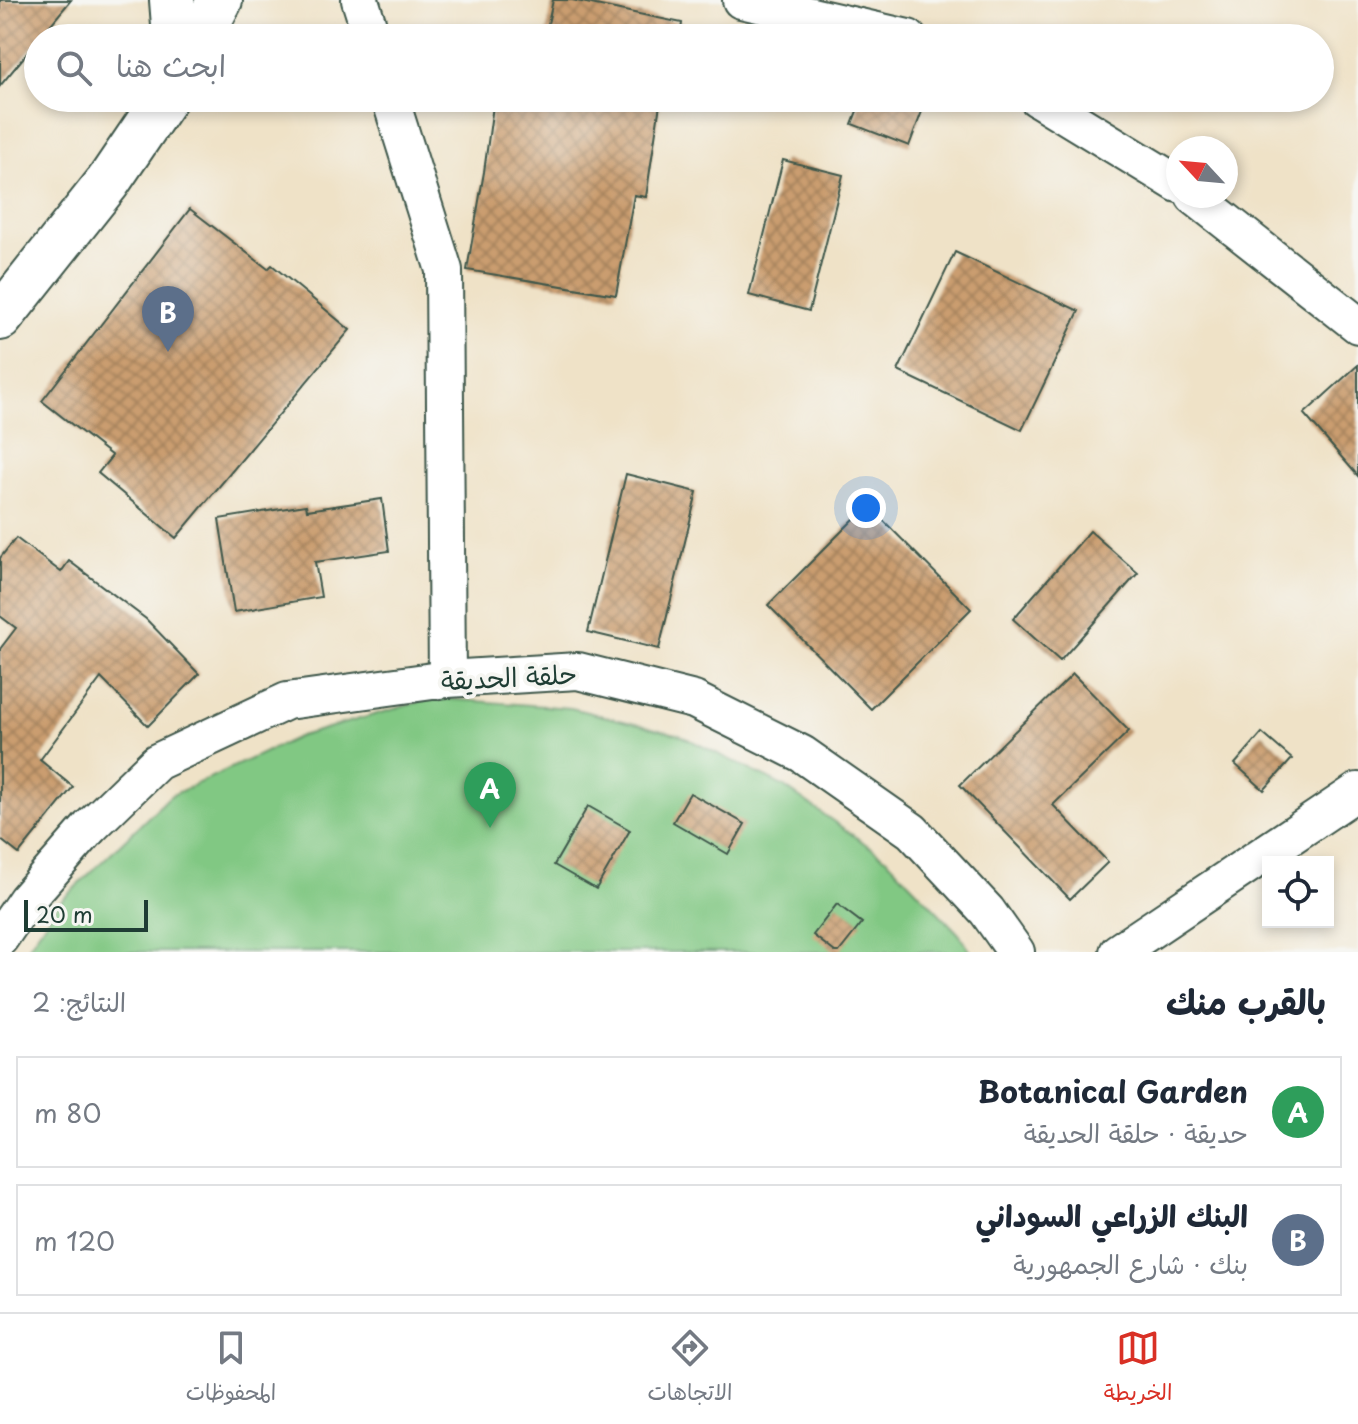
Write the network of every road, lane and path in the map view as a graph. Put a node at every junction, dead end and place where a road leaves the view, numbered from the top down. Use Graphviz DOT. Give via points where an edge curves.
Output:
graph roads {
  1 [pos="172,0"];
  2 [pos="220,0"];
  3 [pos="360,0"];
  4 [pos="741,0"];
  5 [pos="174,24"];
  6 [pos="207,24"];
  7 [pos="368,24"];
  8 [pos="846,24"];
  9 [pos="156,112"];
  10 [pos="394,112"];
  11 [pos="1060,112"];
  12 [pos="1166,177"];
  13 [pos="1209,208"];
  14 [pos="0,318"];
  15 [pos="1358,325"];
  16 [pos="447,679"];
  17 [pos="1358,791"];
  18 [pos="0,938"];
  19 [pos="1016,952"];
  20 [pos="1118,952"];
  1 -- 5 [label="main road"];
  2 -- 6 [label="main road"];
  3 -- 7 [label="street"];
  4 -- 8 [label="street"];
  9 -- 14 [label="main road" via="108,182"];
  10 -- 16 [label="street" via="444,270"];
  11 -- 12 [label="street"];
  13 -- 15 [label="street"];
  16 -- 18 [label="street, حلقة الحديقة" via="287,701 157,762 90,827"];
  16 -- 19 [label="street, حلقة الحديقة" via="578,671 694,700 802,754 912,831 987,911"];
  17 -- 20 [label="street"];
}
